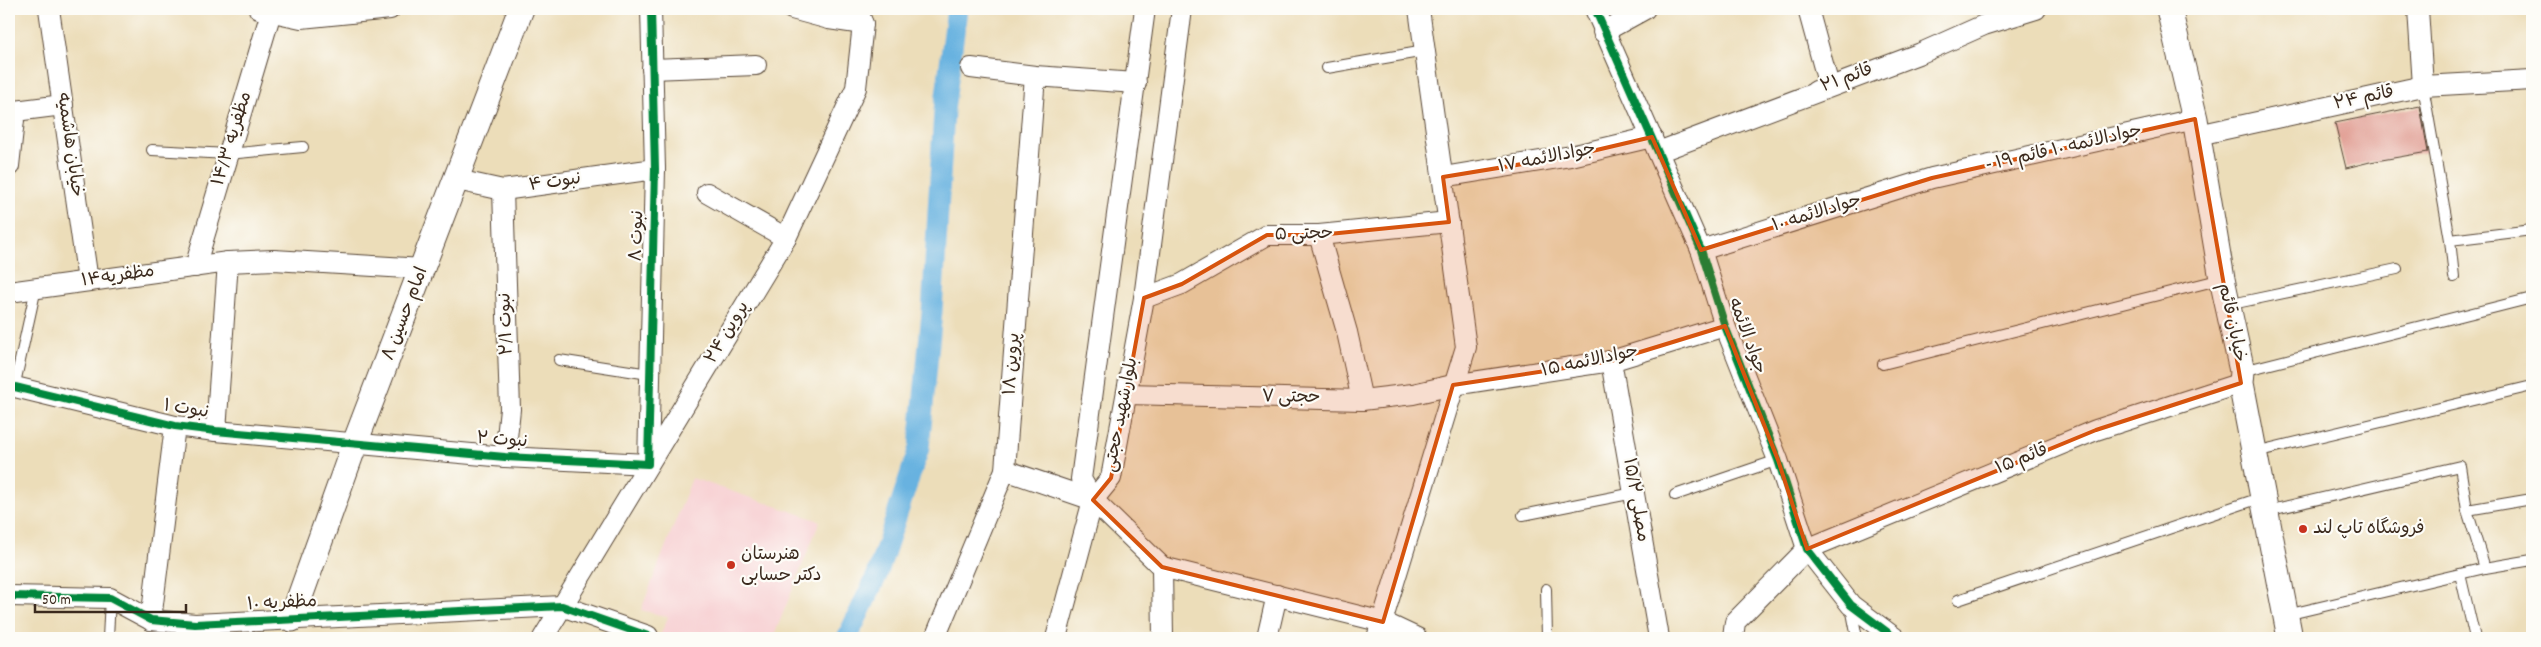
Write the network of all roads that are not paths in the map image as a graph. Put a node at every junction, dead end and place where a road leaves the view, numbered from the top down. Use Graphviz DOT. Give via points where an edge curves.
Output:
graph roads {
  1 [pos="49,9"];
  2 [pos="390,9"];
  3 [pos="521,9"];
  4 [pos="650,9"];
  5 [pos="792,9"];
  6 [pos="1145,9"];
  7 [pos="1182,9"];
  8 [pos="1419,9"];
  9 [pos="1595,9"];
  10 [pos="1645,9"];
  11 [pos="1808,9"];
  12 [pos="2036,9"];
  13 [pos="2169,9"];
  14 [pos="2418,9"];
  15 [pos="267,10"];
  16 [pos="860,16"];
  17 [pos="1603,32"];
  18 [pos="1425,51"];
  19 [pos="756,65"];
  20 [pos="971,68"];
  21 [pos="1327,68"];
  22 [pos="652,69"];
  23 [pos="1035,76"];
  24 [pos="2532,80"];
  25 [pos="1136,83"];
  26 [pos="1829,86"];
  27 [pos="2423,86"];
  28 [pos="63,105"];
  29 [pos="12,111"];
  30 [pos="2196,127"];
  31 [pos="1655,144"];
  32 [pos="303,147"];
  33 [pos="152,150"];
  34 [pos="228,154"];
  35 [pos="9,166"];
  36 [pos="655,169"];
  37 [pos="1443,177"];
  38 [pos="1932,178"];
  39 [pos="457,180"];
  40 [pos="503,190"];
  41 [pos="707,193"];
  42 [pos="1449,222"];
  43 [pos="2532,230"];
  44 [pos="1319,236"];
  45 [pos="786,238"];
  46 [pos="2450,240"];
  47 [pos="1701,250"];
  48 [pos="228,262"];
  49 [pos="195,267"];
  50 [pos="423,269"];
  51 [pos="2397,270"];
  52 [pos="2454,277"];
  53 [pos="2222,279"];
  54 [pos="88,281"];
  55 [pos="36,288"];
  56 [pos="9,292"];
  57 [pos="1144,298"];
  58 [pos="2532,298"];
  59 [pos="2226,305"];
  60 [pos="1725,326"];
  61 [pos="559,360"];
  62 [pos="1611,361"];
  63 [pos="1883,364"];
  64 [pos="649,374"];
  65 [pos="2241,377"];
  66 [pos="1453,385"];
  67 [pos="2532,386"];
  68 [pos="12,389"];
  69 [pos="1128,394"];
  70 [pos="1362,400"];
  71 [pos="175,426"];
  72 [pos="216,431"];
  73 [pos="355,443"];
  74 [pos="2254,452"];
  75 [pos="506,457"];
  76 [pos="1778,460"];
  77 [pos="648,464"];
  78 [pos="1005,470"];
  79 [pos="1634,492"];
  80 [pos="1675,495"];
  81 [pos="2532,499"];
  82 [pos="1093,500"];
  83 [pos="2264,504"];
  84 [pos="2467,510"];
  85 [pos="1523,515"];
  86 [pos="1807,549"];
  87 [pos="2532,560"];
  88 [pos="1162,567"];
  89 [pos="2485,568"];
  90 [pos="2460,574"];
  91 [pos="1546,589"];
  92 [pos="1277,595"];
  93 [pos="9,596"];
  94 [pos="110,598"];
  95 [pos="1958,600"];
  96 [pos="1851,605"];
  97 [pos="562,606"];
  98 [pos="292,619"];
  99 [pos="151,620"];
  100 [pos="2288,626"];
  101 [pos="1380,630"];
  102 [pos="195,631"];
  103 [pos="108,638"];
  104 [pos="543,638"];
  105 [pos="647,638"];
  106 [pos="935,638"];
  107 [pos="1056,638"];
  108 [pos="1163,638"];
  109 [pos="1267,638"];
  110 [pos="1418,638"];
  111 [pos="1547,638"];
  112 [pos="1659,638"];
  113 [pos="1734,638"];
  114 [pos="1857,638"];
  115 [pos="1895,638"];
  116 [pos="2475,638"];
  1 -- 28 [label="street, خیابان هاشمیه"];
  2 -- 15 [label="street" via="301,18"];
  3 -- 39 [label="street, امام حسین ۸"];
  4 -- 22 [label="street, نبوت ۸"];
  5 -- 16 [label="street" via="829,19"];
  6 -- 25 [label="street, بلوارشهید حجتی"];
  7 -- 57 [label="street, بلوارشهید حجتی"];
  8 -- 18 [label="street"];
  9 -- 17 [label="street, جواد الائمه"];
  10 -- 17 [label="street"];
  11 -- 26 [label="street"];
  12 -- 26 [label="street, قائم ۲۱" via="1984,25 1921,53"];
  13 -- 30 [label="street, خیابان قائم"];
  14 -- 27 [label="street"];
  15 -- 34 [label="street, مظفریه ۱۴/۳"];
  16 -- 45 [label="street, پروین ۲۴" via="856,88"];
  17 -- 31 [label="street, جواد الائمه"];
  18 -- 21 [label="lane"];
  18 -- 37 [label="street"];
  19 -- 22 [label="street"];
  20 -- 23 [label="street"];
  22 -- 36 [label="street, نبوت ۸"];
  23 -- 25 [label="street"];
  23 -- 78 [label="street, پروین ۱۸"];
  24 -- 27 [label="street, قائم ۲۴"];
  25 -- 82 [label="street, بلوارشهید حجتی" via="1081,479"];
  26 -- 31 [label="street, قائم ۲۱"];
  27 -- 30 [label="street, قائم ۲۴"];
  27 -- 46 [label="lane"];
  28 -- 29 [label="street"];
  28 -- 54 [label="street, خیابان هاشمیه"];
  29 -- 35 [label="street"];
  30 -- 38 [label="street, - جوادالائمه ۱۰ قائم ۱۹"];
  30 -- 53 [label="street, خیابان قائم"];
  31 -- 37 [label="street, جوادالائمه ۱۷"];
  31 -- 47 [label="street, جواد الائمه"];
  32 -- 34 [label="lane"];
  33 -- 34 [label="lane"];
  34 -- 49 [label="street, مظفریه ۱۴/۳"];
  36 -- 40 [label="street, نبوت ۴"];
  36 -- 64 [label="street, نبوت ۸"];
  37 -- 42 [label="street"];
  38 -- 47 [label="street, جوادالائمه ۱۰"];
  39 -- 40 [label="street, نبوت ۴"];
  39 -- 50 [label="street, امام حسین ۸"];
  40 -- 75 [label="street, نبوت ۲/۱" via="510,409"];
  41 -- 45 [label="street"];
  42 -- 44 [label="street, حجتی ۵"];
  42 -- 66 [label="street" via="1466,347"];
  43 -- 46 [label="lane"];
  44 -- 57 [label="street, حجتی ۵" via="1267,235 1182,284"];
  44 -- 70 [label="street" via="1347,332"];
  45 -- 77 [label="street, پروین ۲۴"];
  46 -- 52 [label="lane"];
  47 -- 60 [label="street, جواد الائمه"];
  48 -- 49 [label="street, مظفریه۱۴"];
  48 -- 50 [label="street, مظفریه۱۴" via="274,260"];
  48 -- 72 [label="street"];
  49 -- 54 [label="street, مظفریه۱۴"];
  50 -- 73 [label="street, امام حسین ۸"];
  51 -- 59 [label="lane"];
  53 -- 59 [label="street, خیابان قائم"];
  53 -- 63 [label="lane"];
  54 -- 55 [label="street, مظفریه۱۴"];
  55 -- 56 [label="street, مظفریه۱۴"];
  55 -- 68 [label="lane"];
  57 -- 69 [label="street, بلوارشهید حجتی"];
  58 -- 65 [label="lane"];
  59 -- 65 [label="street, خیابان قائم"];
  60 -- 62 [label="street, جوادالائمه ۱۵"];
  60 -- 76 [label="street, جواد الائمه"];
  61 -- 64 [label="lane"];
  62 -- 66 [label="street, جوادالائمه ۱۵"];
  62 -- 79 [label="street, مصلی ۱۵/۲"];
  64 -- 77 [label="street, نبوت ۸"];
  65 -- 74 [label="street, خیابان قائم"];
  65 -- 86 [label="street, قائم ۱۵" via="2096,430"];
  66 -- 70 [label="street, حجتی ۷"];
  66 -- 101 [label="street"];
  67 -- 74 [label="lane"];
  68 -- 71 [label="street, نبوت ۱"];
  69 -- 70 [label="street, حجتی ۷"];
  69 -- 82 [label="street, بلوارشهید حجتی" via="1111,478"];
  71 -- 72 [label="street, نبوت ۱"];
  71 -- 99 [label="street"];
  72 -- 73 [label="street, نبوت ۱"];
  73 -- 75 [label="street, نبوت ۲"];
  73 -- 98 [label="street, امام حسین ۸"];
  74 -- 83 [label="street, خیابان قائم"];
  75 -- 77 [label="street, نبوت ۲"];
  76 -- 80 [label="lane"];
  76 -- 86 [label="street, جواد الائمه"];
  77 -- 97 [label="street, پروین ۲۴"];
  78 -- 82 [label="street"];
  78 -- 106 [label="street, پروین ۱۸"];
  79 -- 85 [label="lane"];
  79 -- 112 [label="street, مصلی ۱۵/۲"];
  81 -- 84 [label="lane"];
  82 -- 88 [label="street"];
  82 -- 107 [label="street"];
  83 -- 84 [label="lane" via="2460,466"];
  83 -- 95 [label="lane"];
  83 -- 100 [label="street, خیابان قائم"];
  84 -- 89 [label="lane"];
  86 -- 96 [label="street"];
  86 -- 113 [label="street" via="1735,622"];
  87 -- 89 [label="lane"];
  88 -- 92 [label="street"];
  88 -- 108 [label="street"];
  89 -- 90 [label="lane"];
  90 -- 100 [label="lane"];
  90 -- 116 [label="lane"];
  91 -- 111 [label="lane"];
  92 -- 101 [label="street"];
  92 -- 109 [label="street"];
  93 -- 94 [label="street, مظفریه ۱۰"];
  94 -- 99 [label="street, مظفریه ۱۰"];
  94 -- 103 [label="lane"];
  96 -- 114 [label="lane"];
  96 -- 115 [label="street"];
  97 -- 98 [label="street, مظفریه ۱۰"];
  97 -- 104 [label="street, پروین ۲۴"];
  97 -- 105 [label="street"];
  98 -- 102 [label="street, مظفریه ۱۰"];
  99 -- 102 [label="street, مظفریه ۱۰"];
  101 -- 110 [label="street"];
}
